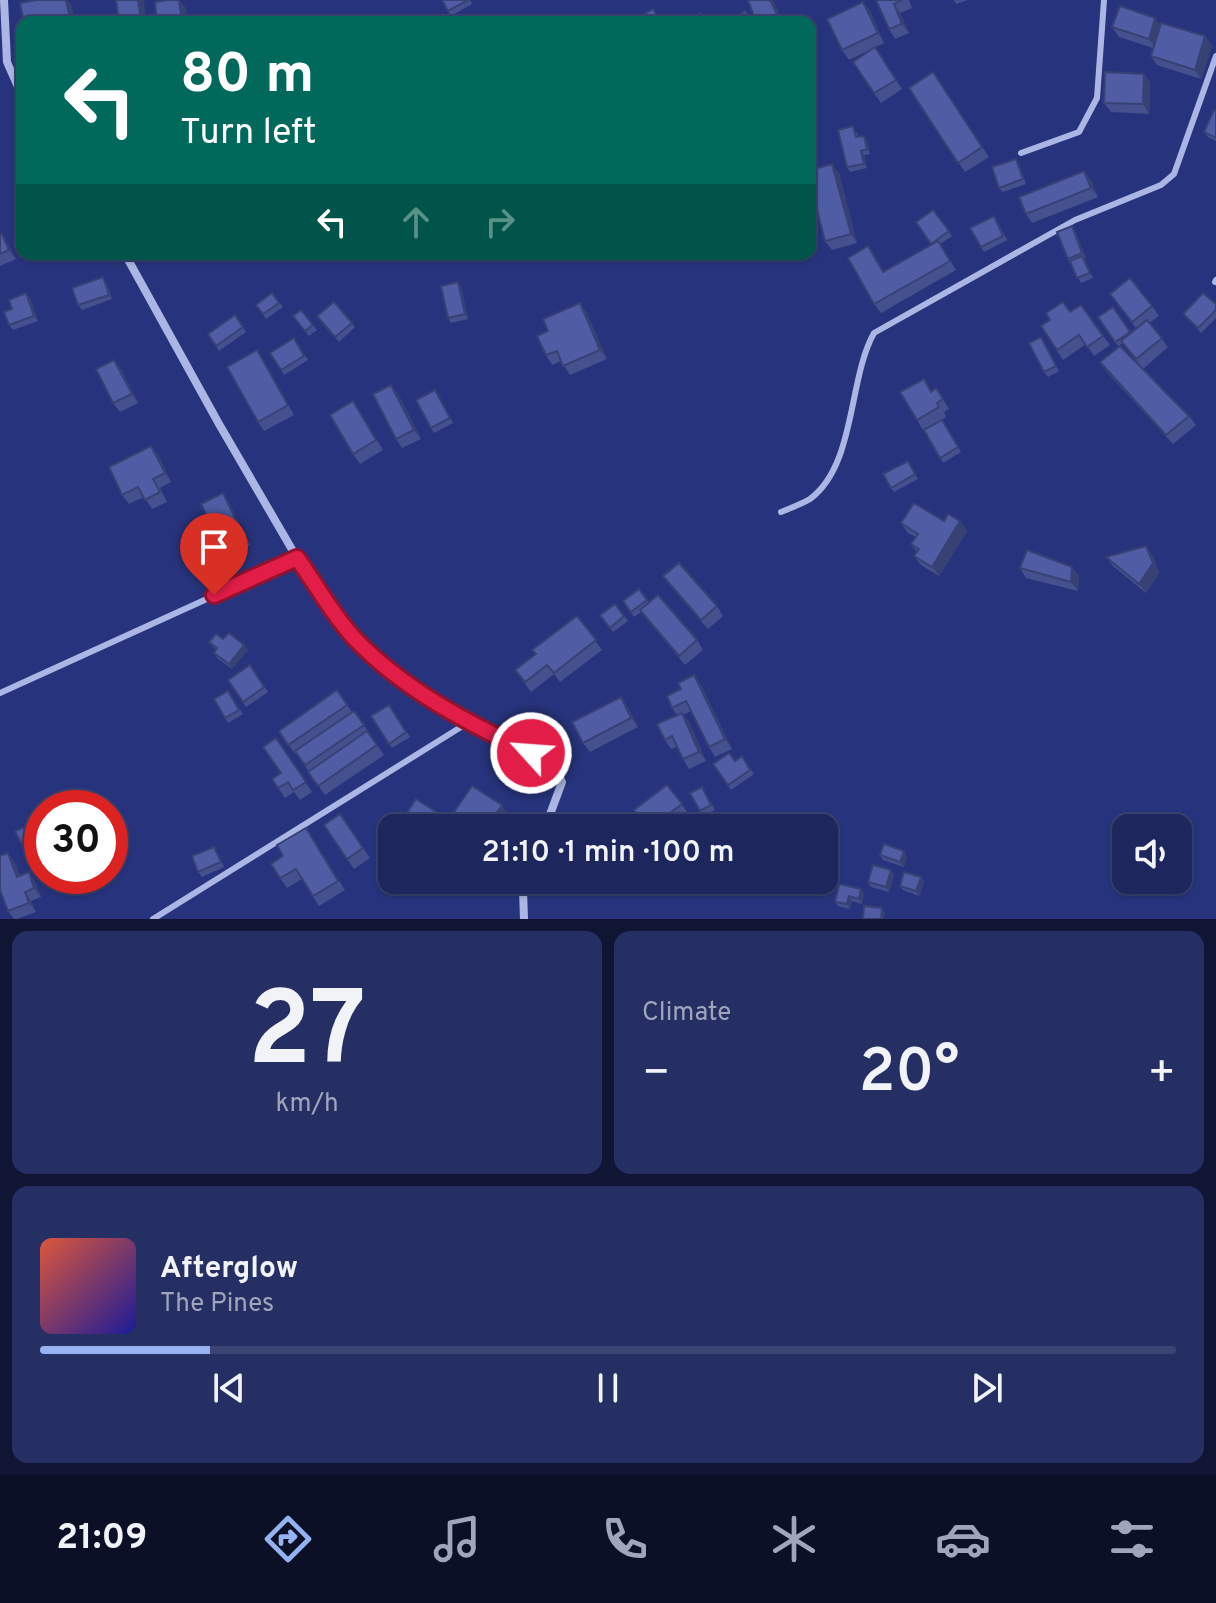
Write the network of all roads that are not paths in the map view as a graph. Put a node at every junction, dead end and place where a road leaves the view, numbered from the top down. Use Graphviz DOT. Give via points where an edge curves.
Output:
graph roads {
  1 [pos="4,0"];
  2 [pos="1104,0"];
  3 [pos="1216,56"];
  4 [pos="16,82"];
  5 [pos="1021,153"];
  6 [pos="128,260"];
  7 [pos="781,512"];
  8 [pos="297,558"];
  9 [pos="0,693"];
  10 [pos="469,722"];
  11 [pos="550,814"];
  12 [pos="523,894"];
  13 [pos="153,919"];
  14 [pos="524,919"];
  1 -- 4 [label="street" via="7,62"];
  2 -- 5 [label="lane" via="1097,98 1079,132"];
  3 -- 7 [label="lane" via="1174,174 1161,185 1075,220 874,333 863,352 848,430 826,483 808,500"];
  6 -- 8 [label="street"];
  8 -- 9 [label="lane"];
  8 -- 10 [label="street" via="354,638 407,685"];
  10 -- 11 [label="street" via="554,764 562,782"];
  10 -- 13 [label="lane"];
  12 -- 14 [label="street"];
}
